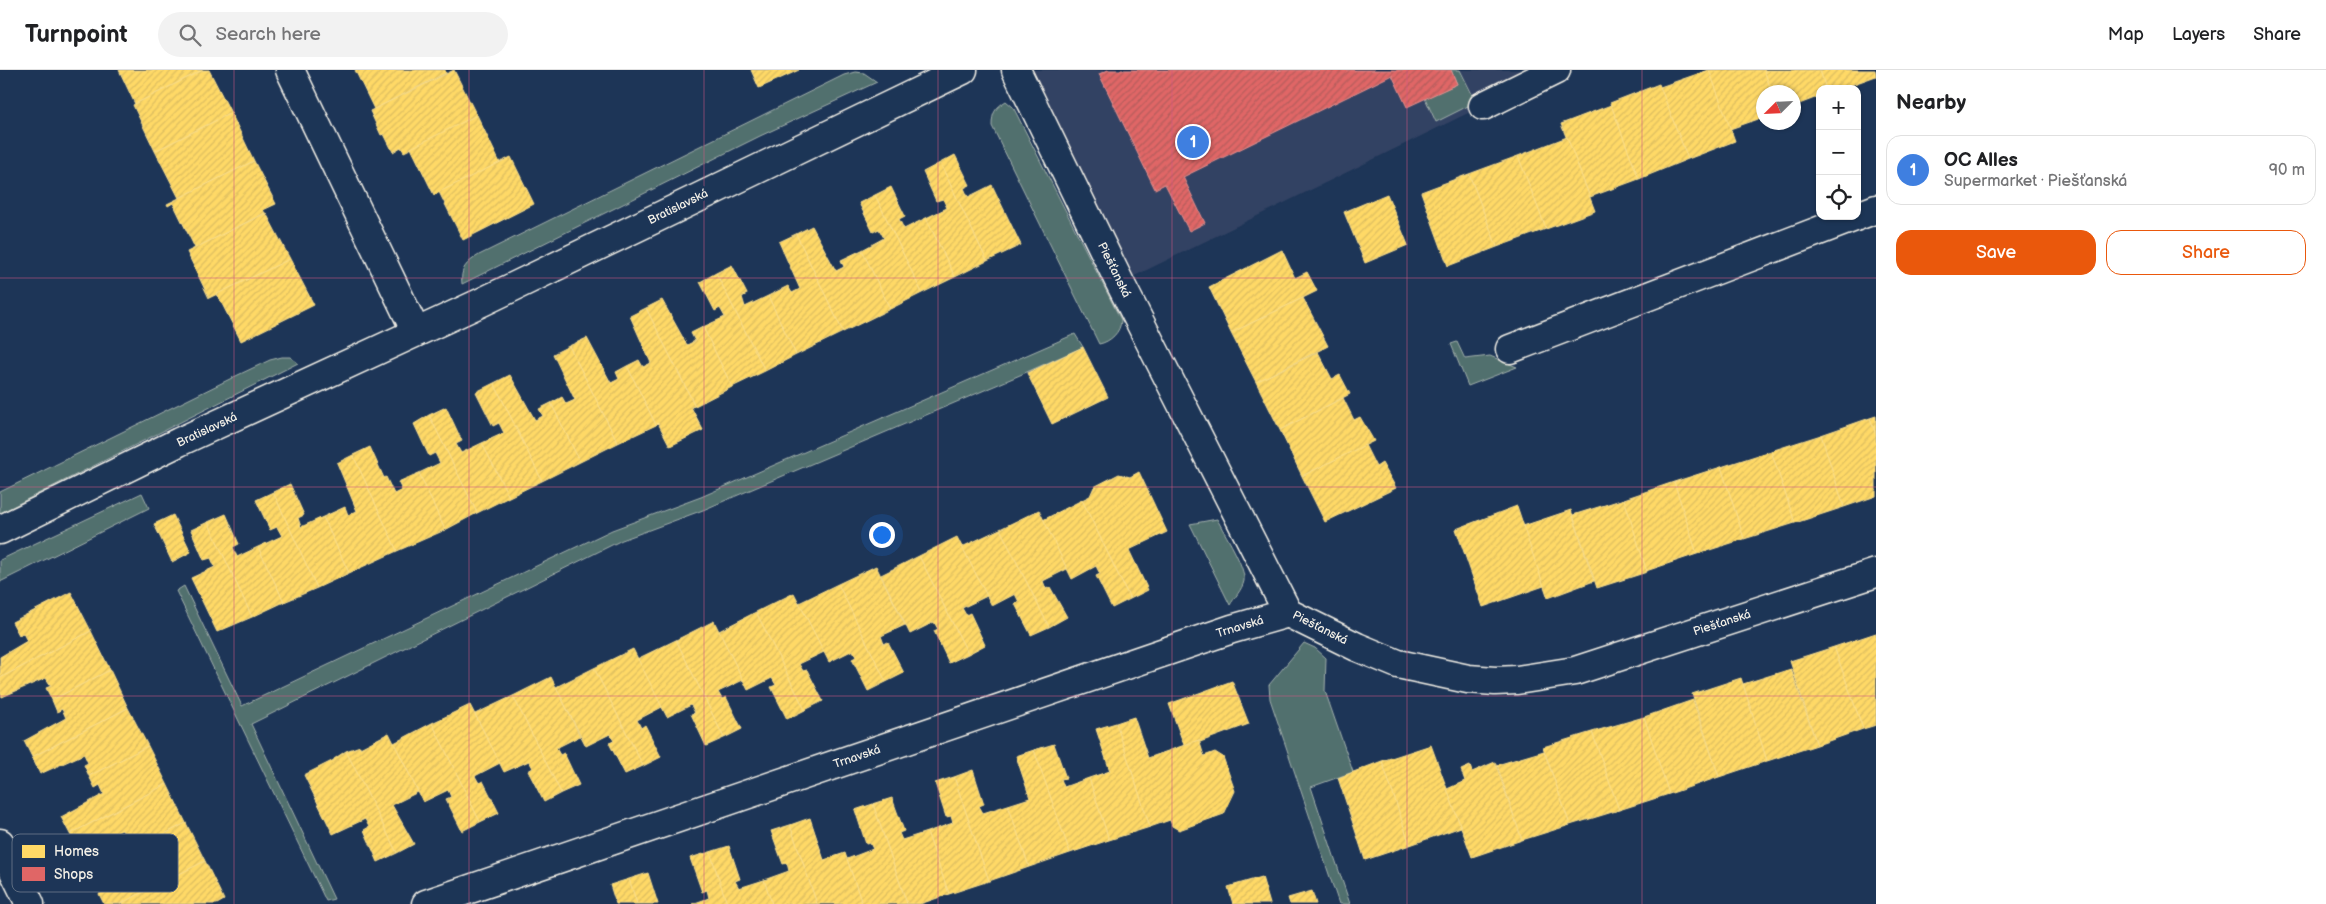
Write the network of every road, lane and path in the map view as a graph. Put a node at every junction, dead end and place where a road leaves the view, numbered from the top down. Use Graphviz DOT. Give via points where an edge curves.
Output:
graph roads {
  1 [pos="290,70"];
  2 [pos="1016,70"];
  3 [pos="1556,70"];
  4 [pos="946,74"];
  5 [pos="1483,106"];
  6 [pos="1876,209"];
  7 [pos="416,332"];
  8 [pos="1510,349"];
  9 [pos="0,530"];
  10 [pos="1876,573"];
  11 [pos="1288,613"];
  12 [pos="0,843"];
  13 [pos="12,867"];
  14 [pos="24,892"];
  15 [pos="30,904"];
  16 [pos="426,904"];
  1 -- 7 [label="street"];
  2 -- 11 [label="street, Piešťanská"];
  3 -- 5 [label="street"];
  4 -- 7 [label="street, Bratislavská"];
  6 -- 8 [label="street"];
  7 -- 9 [label="street, Bratislavská" via="179,442"];
  10 -- 11 [label="street, Piešťanská" via="1575,671 1517,680 1468,679 1398,664"];
  11 -- 16 [label="street, Trnavská" via="1232,629"];
  12 -- 13 [label="street"];
  14 -- 15 [label="street"];
}
